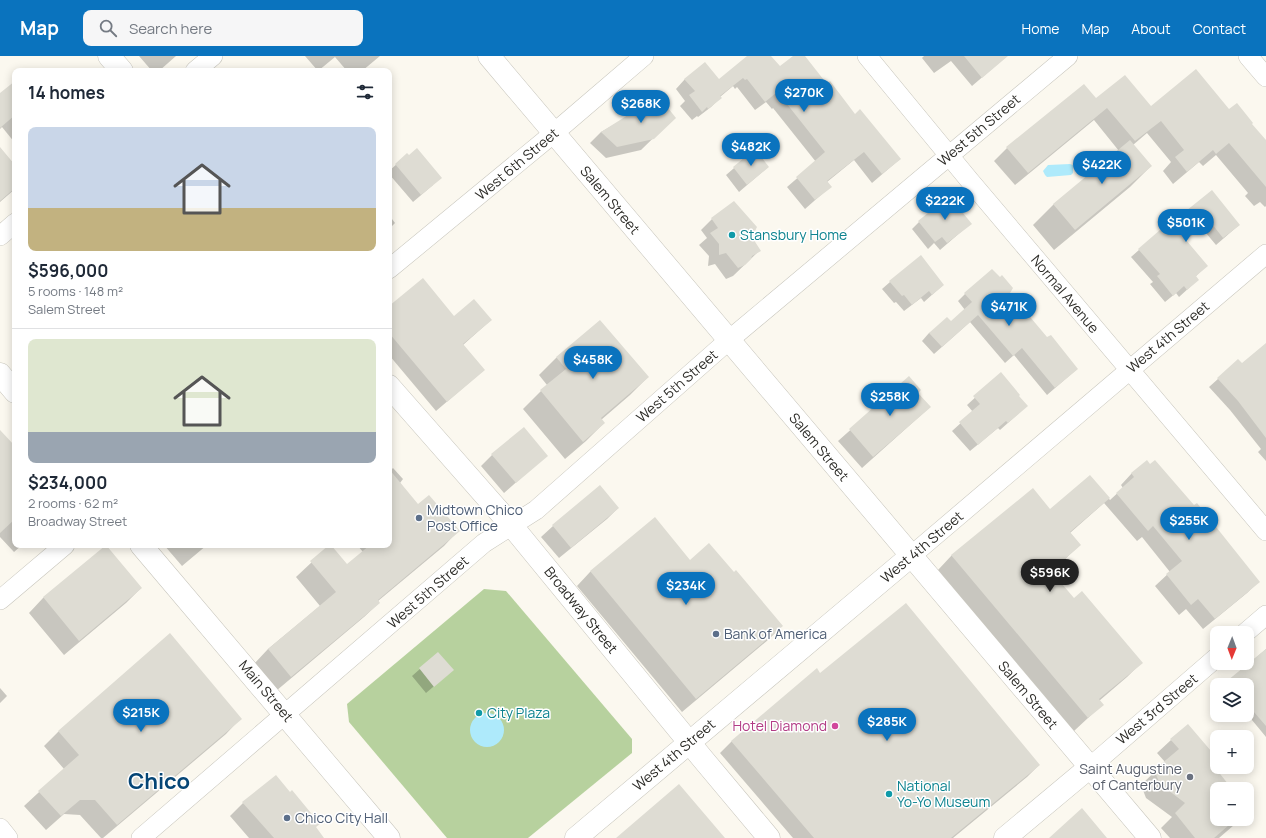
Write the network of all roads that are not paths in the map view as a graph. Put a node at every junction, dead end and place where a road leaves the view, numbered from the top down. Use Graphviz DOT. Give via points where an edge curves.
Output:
graph roads {
  1 [pos="109,56"];
  2 [pos="213,56"];
  3 [pos="489,56"];
  4 [pos="644,56"];
  5 [pos="867,56"];
  6 [pos="1068,56"];
  7 [pos="1248,56"];
  8 [pos="119,68"];
  9 [pos="199,68"];
  10 [pos="1266,77"];
  11 [pos="554,133"];
  12 [pos="950,155"];
  13 [pos="12,226"];
  14 [pos="0,236"];
  15 [pos="1266,254"];
  16 [pos="392,267"];
  17 [pos="729,340"];
  18 [pos="1129,370"];
  19 [pos="0,374"];
  20 [pos="12,388"];
  21 [pos="392,389"];
  22 [pos="512,526"];
  23 [pos="1266,531"];
  24 [pos="61,548"];
  25 [pos="144,548"];
  26 [pos="911,556"];
  27 [pos="0,600"];
  28 [pos="1266,616"];
  29 [pos="1254,626"];
  30 [pos="1210,663"];
  31 [pos="286,715"];
  32 [pos="689,742"];
  33 [pos="1090,767"];
  34 [pos="0,828"];
  35 [pos="8,838"];
  36 [pos="141,838"];
  37 [pos="389,838"];
  38 [pos="576,838"];
  39 [pos="769,838"];
  40 [pos="1005,838"];
  41 [pos="1150,838"];
  1 -- 8 [label="street"];
  2 -- 9 [label="street"];
  3 -- 11 [label="street, Salem Street"];
  4 -- 11 [label="street, West 6th Street"];
  5 -- 12 [label="street, Normal Avenue"];
  6 -- 12 [label="street, West 5th Street"];
  7 -- 10 [label="street"];
  11 -- 16 [label="street, West 6th Street"];
  11 -- 17 [label="street, Salem Street"];
  12 -- 17 [label="street, West 5th Street"];
  12 -- 18 [label="street, Normal Avenue"];
  13 -- 14 [label="street"];
  15 -- 18 [label="street, West 4th Street"];
  17 -- 22 [label="street, West 5th Street" via="536,510"];
  17 -- 26 [label="street, Salem Street"];
  18 -- 23 [label="street, Normal Avenue"];
  18 -- 26 [label="street, West 4th Street"];
  19 -- 20 [label="street"];
  21 -- 22 [label="street, Broadway Street"];
  22 -- 31 [label="street, West 5th Street" via="482,545"];
  22 -- 32 [label="street, Broadway Street"];
  24 -- 27 [label="street"];
  25 -- 31 [label="street, Main Street"];
  26 -- 32 [label="street, West 4th Street"];
  26 -- 33 [label="street, Salem Street"];
  28 -- 29 [label="street"];
  30 -- 33 [label="street, West 3rd Street"];
  31 -- 36 [label="street, West 5th Street"];
  31 -- 37 [label="street, Main Street"];
  32 -- 38 [label="street, West 4th Street"];
  32 -- 39 [label="street, Broadway Street"];
  33 -- 40 [label="street, West 3rd Street"];
  33 -- 41 [label="street, Salem Street"];
  34 -- 35 [label="street"];
}
